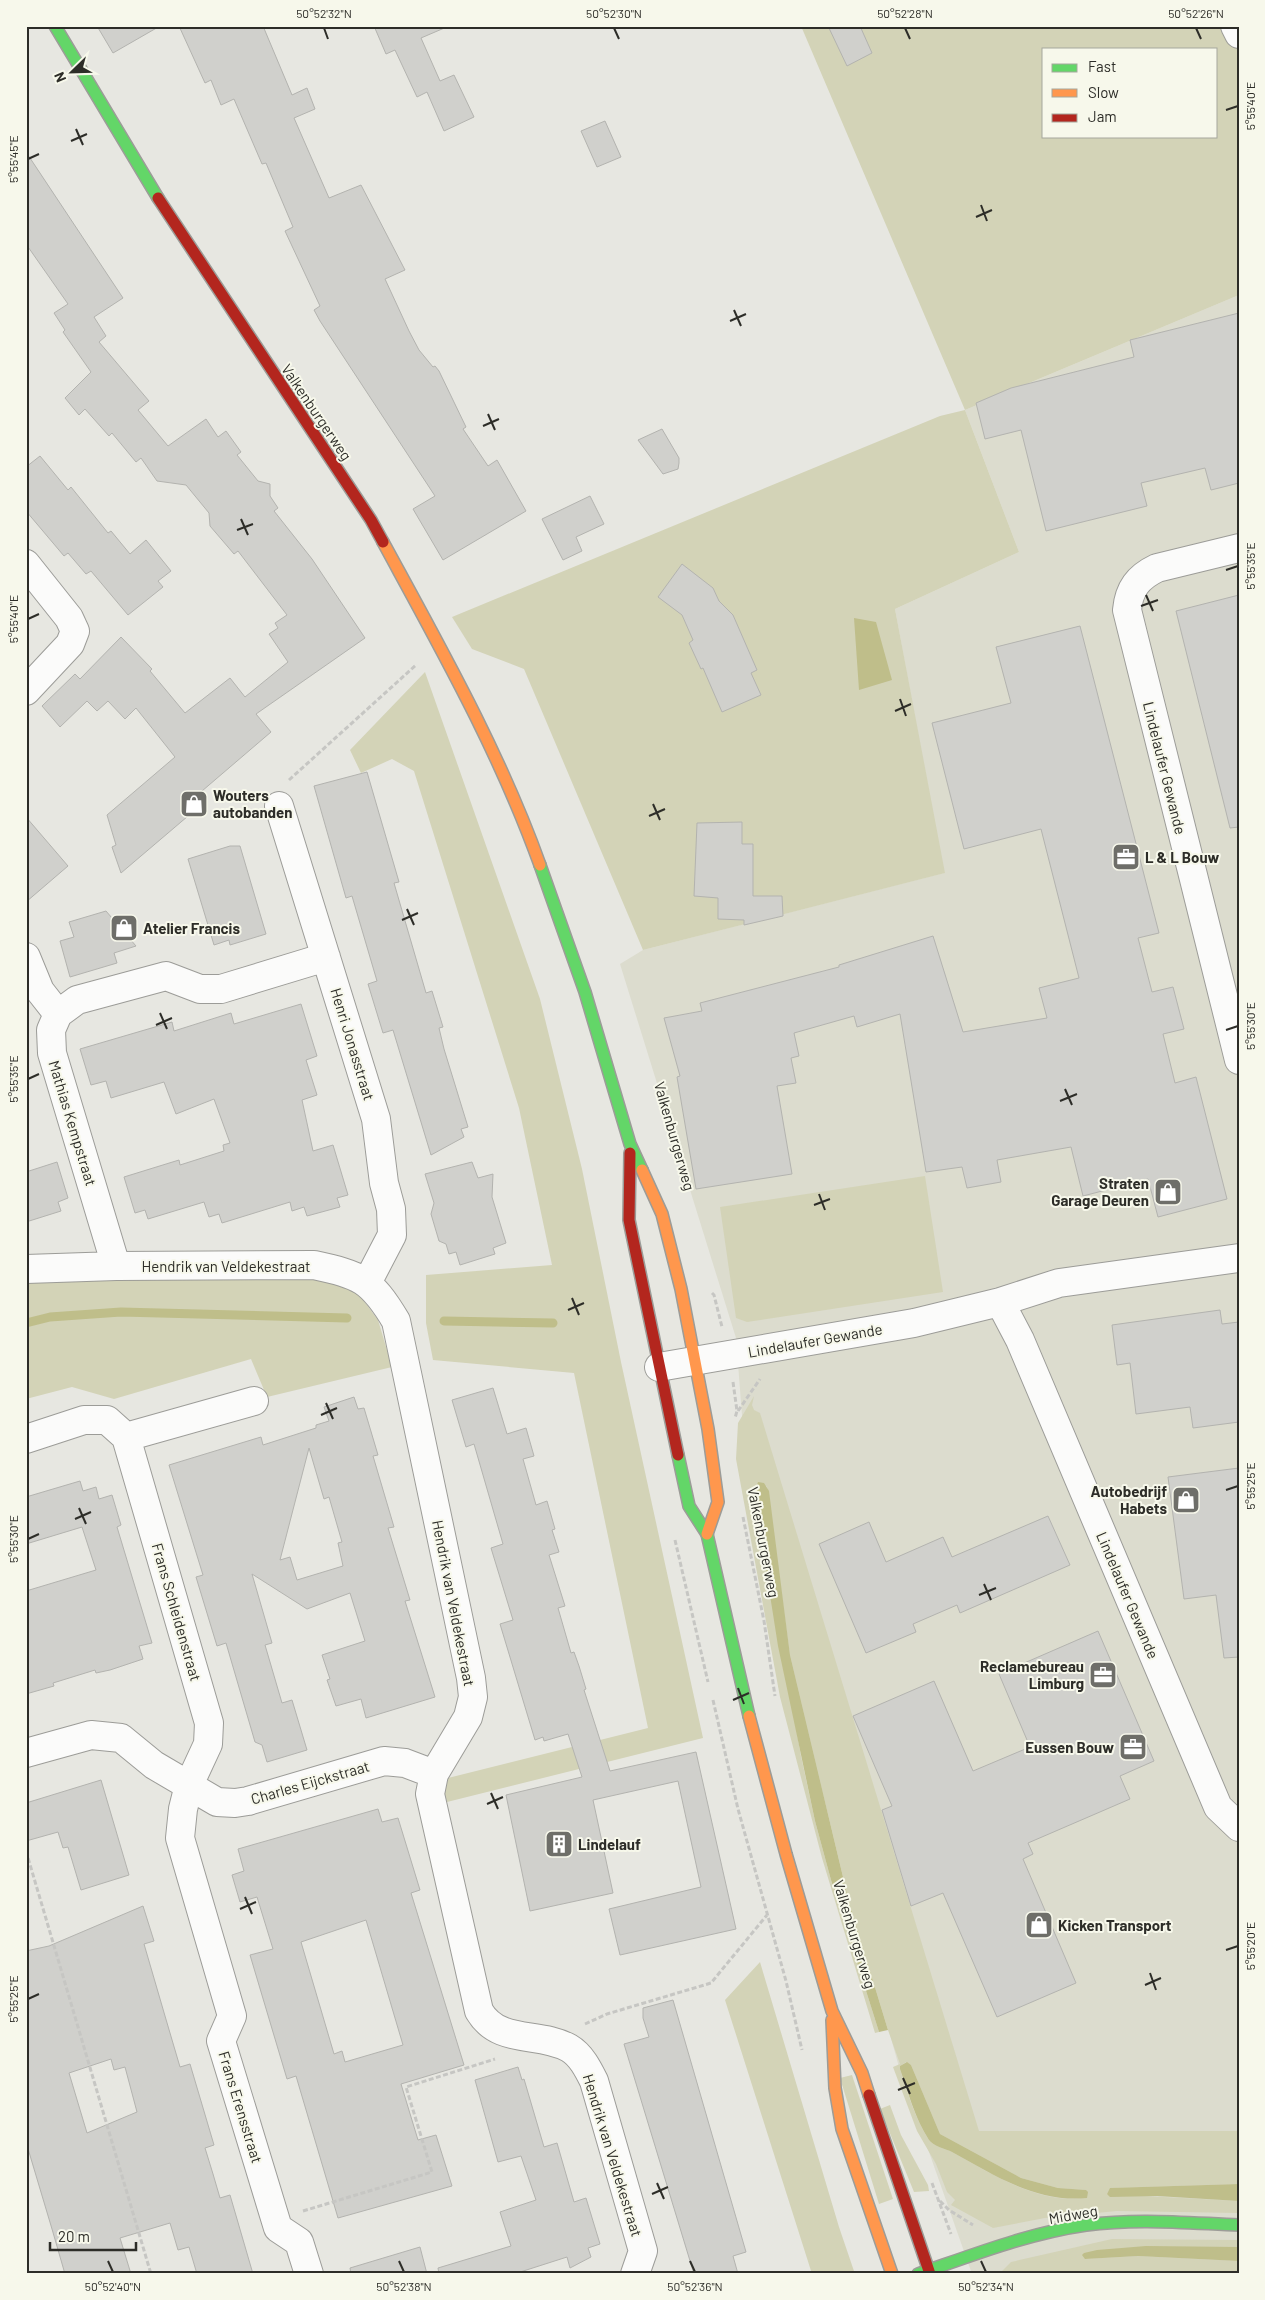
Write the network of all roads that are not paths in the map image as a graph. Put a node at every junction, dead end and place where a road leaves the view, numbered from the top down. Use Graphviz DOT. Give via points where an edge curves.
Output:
graph roads {
  1 [pos="55,26"];
  2 [pos="1235,26"];
  3 [pos="1239,34"];
  4 [pos="1239,548"];
  5 [pos="26,564"];
  6 [pos="26,691"];
  7 [pos="279,806"];
  8 [pos="26,957"];
  9 [pos="326,957"];
  10 [pos="58,1014"];
  11 [pos="1239,1060"];
  12 [pos="630,1144"];
  13 [pos="1239,1258"];
  14 [pos="116,1266"];
  15 [pos="26,1270"];
  16 [pos="367,1283"];
  17 [pos="1000,1302"];
  18 [pos="695,1361"];
  19 [pos="659,1368"];
  20 [pos="254,1400"];
  21 [pos="126,1437"];
  22 [pos="26,1439"];
  23 [pos="707,1534"];
  24 [pos="26,1753"];
  25 [pos="434,1774"];
  26 [pos="189,1785"];
  27 [pos="1239,1827"];
  28 [pos="832,2011"];
  29 [pos="1239,2225"];
  30 [pos="926,2272"];
  31 [pos="309,2274"];
  32 [pos="635,2274"];
  33 [pos="892,2274"];
  1 -- 12 [label="main road, Valkenburgerweg" via="139,169 371,520 482,726 527,829 585,992"];
  2 -- 3 [label="street"];
  4 -- 11 [label="street, Lindelaufer Gewande" via="1147,573 1132,588 1126,610"];
  5 -- 6 [label="street" via="69,618 75,631 70,644"];
  7 -- 9 [label="street, Henri Jonasstraat"];
  8 -- 10 [label="street" via="40,991"];
  9 -- 10 [label="street" via="221,989 200,989 166,976 77,1000"];
  9 -- 16 [label="street, Henri Jonasstraat" via="376,1120 384,1183 391,1209 392,1235"];
  10 -- 14 [label="street, Mathias Kempstraat" via="51,1030 52,1053"];
  12 -- 18 [label="main road, Valkenburgerweg" via="662,1214 682,1289"];
  12 -- 19 [label="main road, Valkenburgerweg" via="629,1220"];
  13 -- 17 [label="street, Lindelaufer Gewande" via="1059,1283"];
  14 -- 15 [label="street, Hendrik van Veldekestraat"];
  14 -- 16 [label="street, Hendrik van Veldekestraat" via="314,1265 342,1271"];
  16 -- 25 [label="street, Hendrik van Veldekestraat" via="382,1297 396,1321 471,1678 473,1697 468,1717"];
  17 -- 18 [label="street, Lindelaufer Gewande" via="914,1323"];
  17 -- 27 [label="street, Lindelaufer Gewande" via="1020,1340 1218,1807"];
  18 -- 19 [label="street, Lindelaufer Gewande"];
  18 -- 23 [label="main road, Valkenburgerweg" via="718,1502"];
  19 -- 23 [label="main road, Valkenburgerweg" via="689,1506"];
  20 -- 21 [label="street"];
  21 -- 22 [label="street" via="107,1420 84,1420"];
  21 -- 26 [label="street, Frans Schleidenstraat" via="209,1723 208,1744"];
  23 -- 28 [label="main road, Valkenburgerweg" via="742,1690"];
  24 -- 26 [label="street, Charles Eijckstraat" via="91,1735 121,1738 154,1766"];
  25 -- 26 [label="street, Charles Eijckstraat" via="405,1762 384,1761 235,1803 217,1802"];
  25 -- 32 [label="street, Hendrik van Veldekestraat" via="430,1794 479,2011 486,2023 497,2029 568,2048 584,2062 594,2081 643,2252"];
  26 -- 31 [label="street, Frans Erensstraat" via="180,1838 232,2016 221,2040 278,2228 299,2242"];
  28 -- 30 [label="main road, Valkenburgerweg" via="862,2073"];
  28 -- 33 [label="main road, Valkenburgerweg" via="833,2082 842,2129"];
  29 -- 30 [label="main road, Midweg" via="1112,2223 1085,2226 1033,2237"];
}
